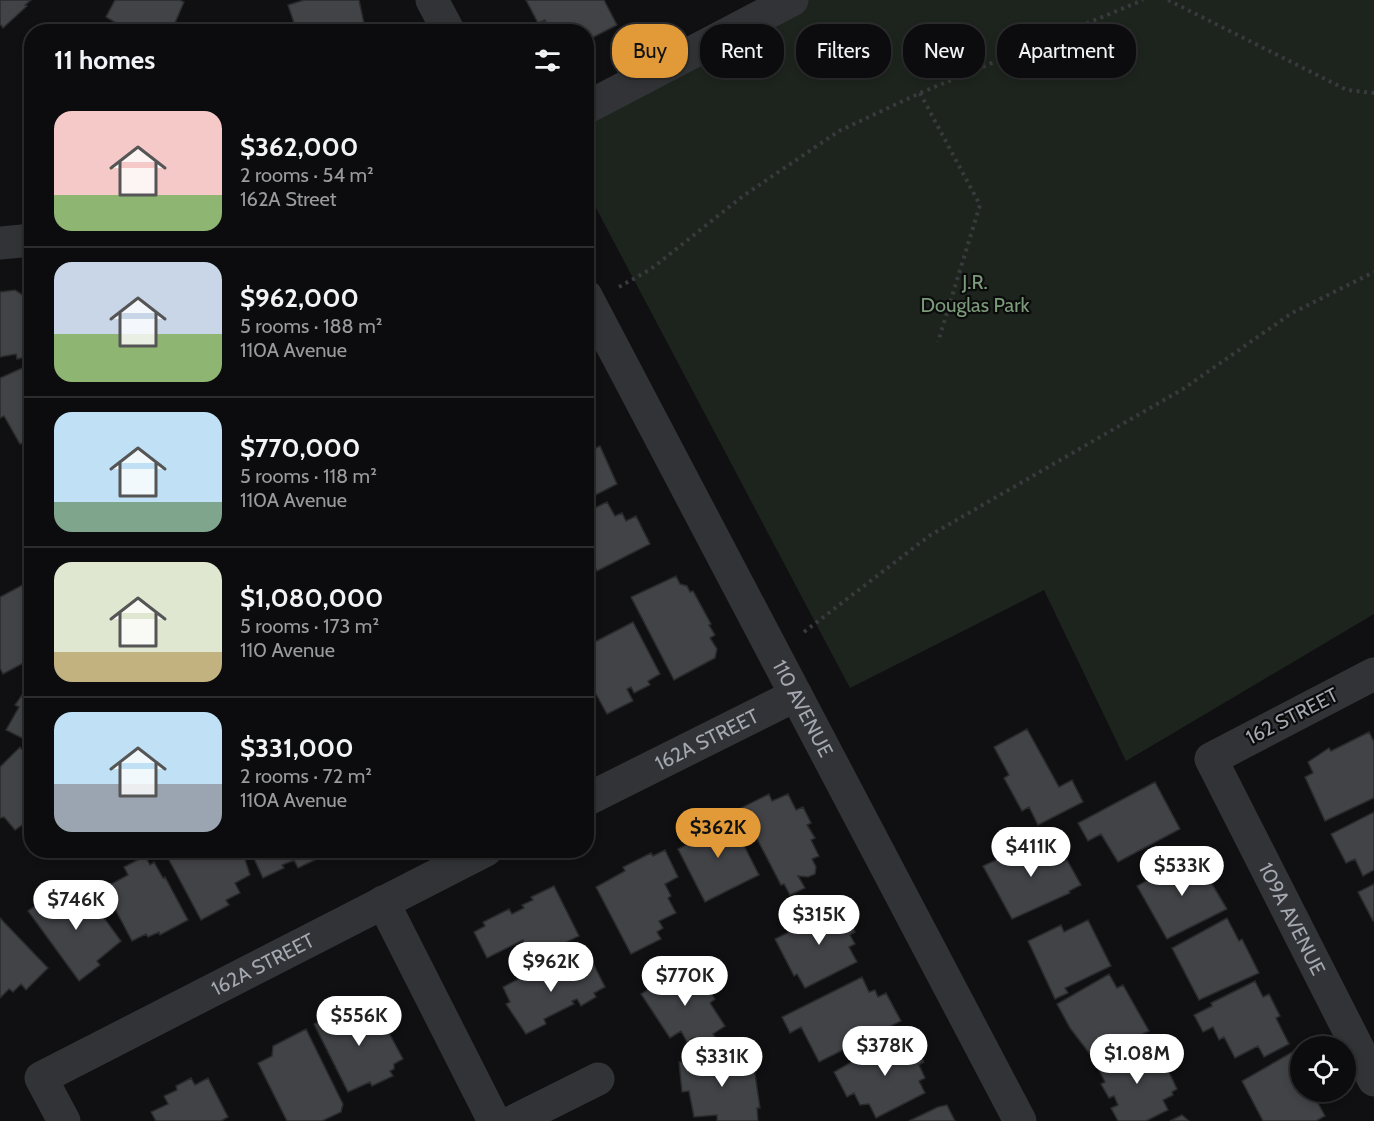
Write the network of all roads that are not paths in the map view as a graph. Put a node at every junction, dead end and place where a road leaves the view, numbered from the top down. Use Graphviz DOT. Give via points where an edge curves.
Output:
graph roads {
  1 [pos="432,0"];
  2 [pos="792,0"];
  3 [pos="445,24"];
  4 [pos="594,104"];
  5 [pos="24,241"];
  6 [pos="0,243"];
  7 [pos="594,311"];
  8 [pos="1374,674"];
  9 [pos="796,695"];
  10 [pos="1211,759"];
  11 [pos="594,796"];
  12 [pos="470,858"];
  13 [pos="383,902"];
  14 [pos="598,1079"];
  15 [pos="1374,1080"];
  16 [pos="64,1121"];
  17 [pos="494,1121"];
  18 [pos="514,1121"];
  19 [pos="1020,1121"];
  1 -- 3 [label="street"];
  2 -- 4 [label="street"];
  5 -- 6 [label="street"];
  7 -- 9 [label="street, 110 AVENUE"];
  8 -- 10 [label="street, 162 STREET"];
  9 -- 11 [label="street, 162A STREET"];
  9 -- 19 [label="street, 110 AVENUE"];
  10 -- 15 [label="street, 109A AVENUE"];
  12 -- 13 [label="street, 162A STREET"];
  13 -- 16 [label="street, 162A STREET" via="40,1078"];
  13 -- 17 [label="street"];
  14 -- 18 [label="street"];
}
